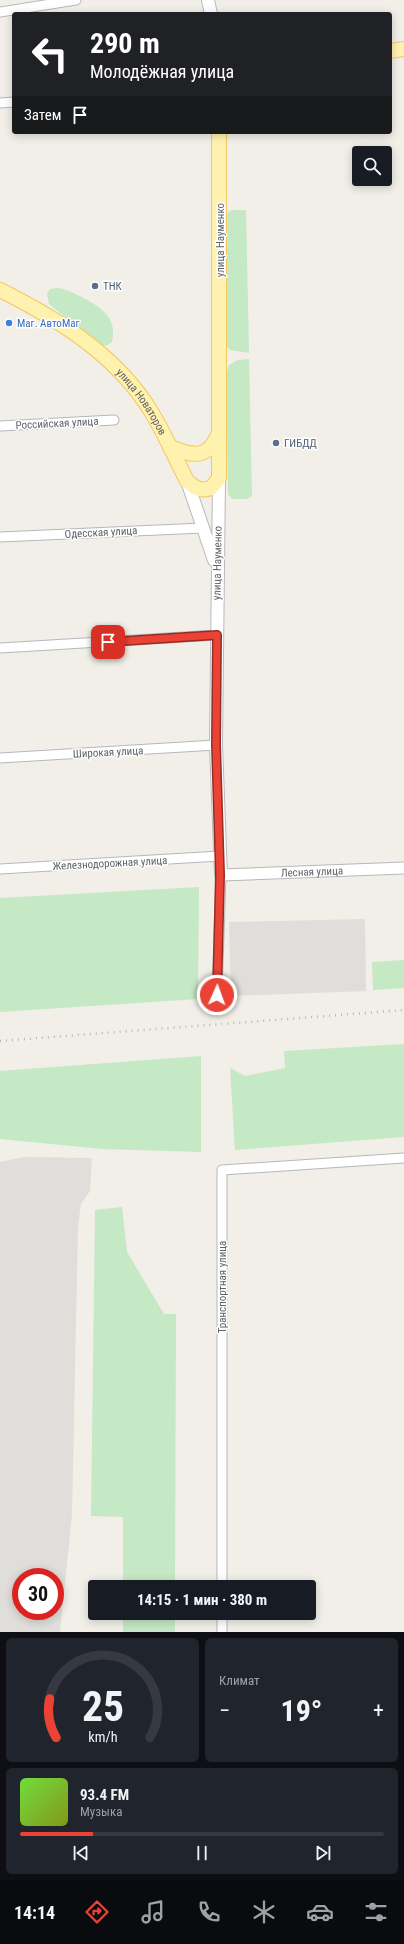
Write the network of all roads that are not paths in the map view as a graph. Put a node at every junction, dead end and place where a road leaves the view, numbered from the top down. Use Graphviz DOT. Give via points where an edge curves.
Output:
graph roads {
  1 [pos="76,0"];
  2 [pos="208,0"];
  3 [pos="0,12"];
  4 [pos="211,12"];
  5 [pos="404,49"];
  6 [pos="392,51"];
  7 [pos="12,102"];
  8 [pos="0,103"];
  9 [pos="219,134"];
  10 [pos="0,290"];
  11 [pos="114,420"];
  12 [pos="0,426"];
  13 [pos="170,447"];
  14 [pos="209,453"];
  15 [pos="219,478"];
  16 [pos="187,481"];
  17 [pos="203,528"];
  18 [pos="0,537"];
  19 [pos="217,567"];
  20 [pos="217,635"];
  21 [pos="0,648"];
  22 [pos="216,745"];
  23 [pos="0,758"];
  24 [pos="220,856"];
  25 [pos="404,868"];
  26 [pos="0,869"];
  27 [pos="220,875"];
  28 [pos="217,995"];
  29 [pos="404,1158"];
  30 [pos="222,1580"];
  31 [pos="222,1620"];
  32 [pos="222,1632"];
  1 -- 3 [label="street"];
  2 -- 4 [label="main road"];
  5 -- 6 [label="main road"];
  7 -- 8 [label="street"];
  9 -- 14 [label="main road, улица Науменко" via="219,433"];
  10 -- 13 [label="main road, улица Новаторов" via="58,321 99,352 133,386 152,412"];
  11 -- 12 [label="street, Российская улица"];
  13 -- 14 [label="main road" via="192,455"];
  13 -- 16 [label="main road, улица Новаторов"];
  14 -- 15 [label="main road, улица Науменко"];
  14 -- 16 [label="main road" via="190,467"];
  15 -- 16 [label="main road" via="206,490 194,487"];
  15 -- 19 [label="main road, улица Науменко"];
  16 -- 17 [label="main road, улица Новаторов"];
  17 -- 18 [label="street, Одесская улица"];
  17 -- 19 [label="main road, улица Новаторов"];
  19 -- 20 [label="main road, улица Науменко"];
  20 -- 21 [label="street"];
  20 -- 22 [label="main road, улица Науменко"];
  22 -- 23 [label="street, Широкая улица"];
  22 -- 24 [label="main road, улица Науменко"];
  24 -- 26 [label="street, Железнодорожная улица"];
  24 -- 27 [label="main road, улица Науменко"];
  25 -- 27 [label="street, Лесная улица"];
  27 -- 28 [label="street, улица Науменко"];
  29 -- 30 [label="street, Транспортная улица" via="222,1170"];
  31 -- 32 [label="street"];
}
